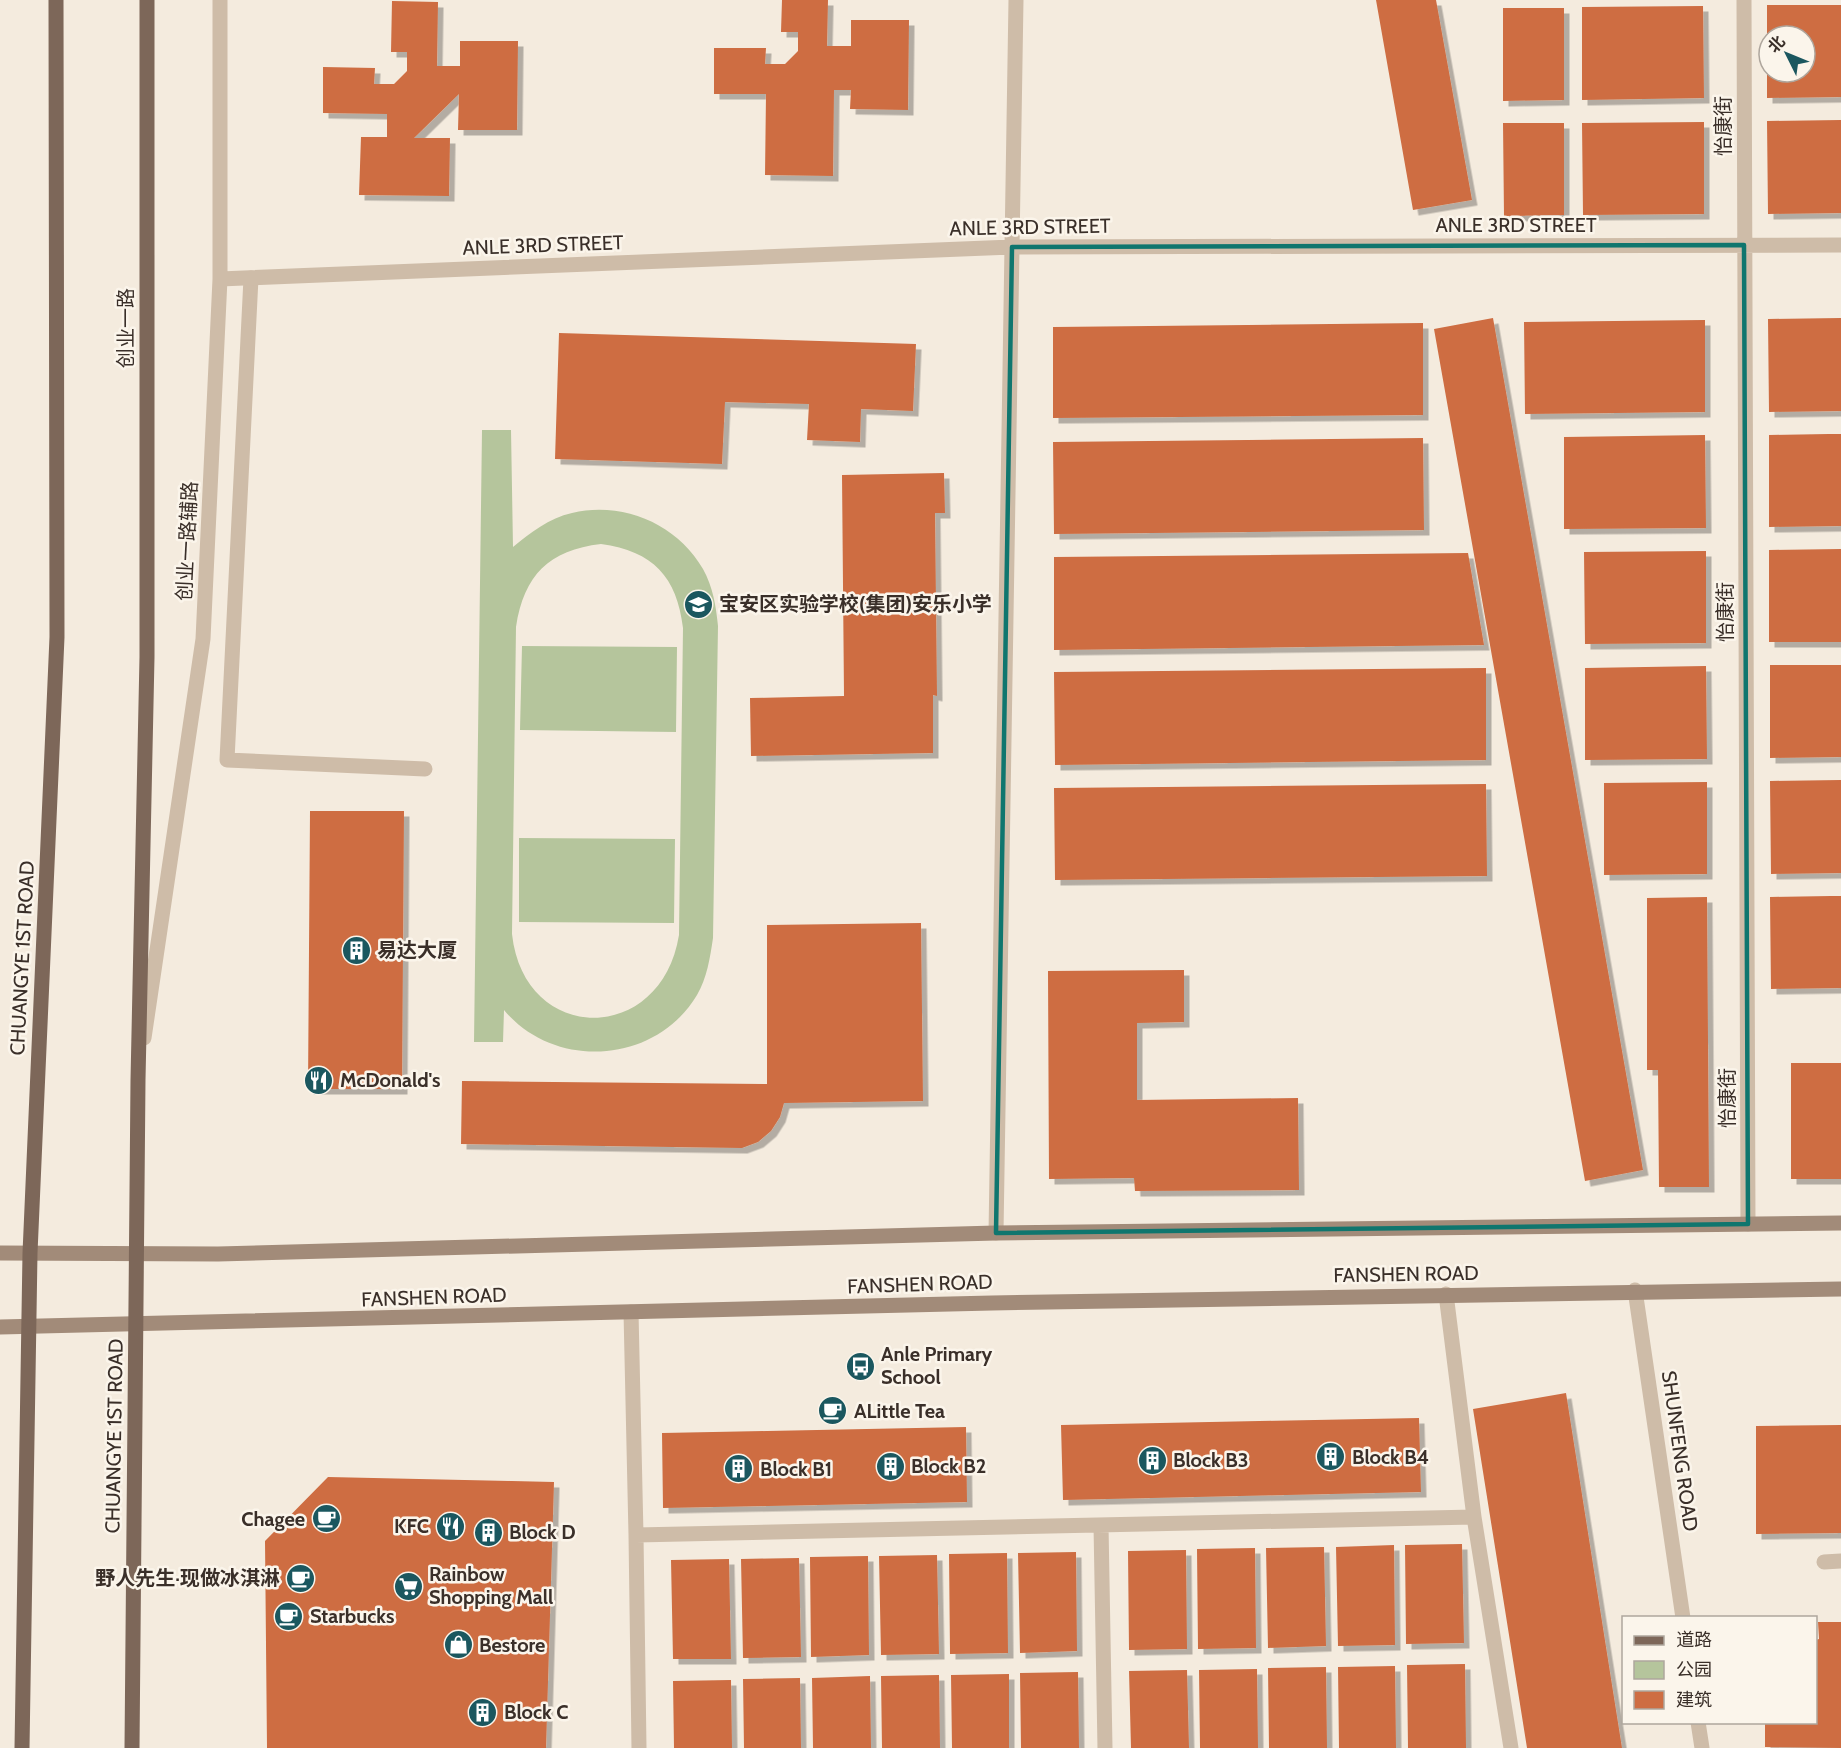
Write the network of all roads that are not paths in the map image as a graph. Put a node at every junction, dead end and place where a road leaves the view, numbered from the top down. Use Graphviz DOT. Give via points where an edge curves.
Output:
graph roads {
  1 [pos="56,0"];
  2 [pos="147,0"];
  3 [pos="220,0"];
  4 [pos="1016,0"];
  5 [pos="1744,0"];
  6 [pos="1744,245"];
  7 [pos="1841,245"];
  8 [pos="1012,247"];
  9 [pos="251,278"];
  10 [pos="220,279"];
  11 [pos="147,657"];
  12 [pos="425,770"];
  13 [pos="138,1080"];
  14 [pos="1841,1223"];
  15 [pos="1748,1224"];
  16 [pos="996,1233"];
  17 [pos="0,1253"];
  18 [pos="30,1253"];
  19 [pos="136,1255"];
  20 [pos="1841,1289"];
  21 [pos="1635,1290"];
  22 [pos="1446,1294"];
  23 [pos="631,1312"];
  24 [pos="136,1326"];
  25 [pos="0,1327"];
  26 [pos="29,1327"];
  27 [pos="1474,1517"];
  28 [pos="1101,1525"];
  29 [pos="636,1535"];
  30 [pos="1841,1561"];
  31 [pos="1824,1562"];
  32 [pos="1683,1616"];
  33 [pos="1698,1724"];
  34 [pos="22,1748"];
  35 [pos="132,1748"];
  36 [pos="639,1748"];
  37 [pos="1105,1748"];
  38 [pos="1511,1748"];
  39 [pos="1702,1748"];
  1 -- 18 [label="main road, CHUANGYE 1ST ROAD" via="57,637"];
  2 -- 11 [label="main road, 创业一路"];
  3 -- 10 [label="street, 创业一路辅路"];
  4 -- 8 [label="street"];
  5 -- 6 [label="street, 怡康街"];
  6 -- 7 [label="street, ANLE 3RD STREET"];
  6 -- 8 [label="street, ANLE 3RD STREET"];
  6 -- 15 [label="street, 怡康街"];
  8 -- 9 [label="street, ANLE 3RD STREET"];
  8 -- 16 [label="street"];
  9 -- 10 [label="street, ANLE 3RD STREET"];
  9 -- 12 [label="street" via="227,760"];
  10 -- 13 [label="street, 创业一路辅路" via="203,639"];
  11 -- 13 [label="main road, CHUANGYE 1ST ROAD"];
  13 -- 19 [label="main road, CHUANGYE 1ST ROAD"];
  14 -- 15 [label="main road"];
  15 -- 16 [label="main road"];
  16 -- 19 [label="main road"];
  17 -- 18 [label="main road"];
  18 -- 19 [label="main road"];
  18 -- 26 [label="main road, CHUANGYE 1ST ROAD"];
  19 -- 24 [label="main road, CHUANGYE 1ST ROAD"];
  20 -- 21 [label="main road, FANSHEN ROAD"];
  21 -- 22 [label="main road, FANSHEN ROAD"];
  21 -- 32 [label="street, SHUNFENG ROAD"];
  22 -- 23 [label="main road, FANSHEN ROAD"];
  22 -- 27 [label="street"];
  23 -- 24 [label="main road, FANSHEN ROAD"];
  23 -- 29 [label="street"];
  24 -- 26 [label="main road, FANSHEN ROAD"];
  24 -- 35 [label="main road, CHUANGYE 1ST ROAD"];
  25 -- 26 [label="main road, FANSHEN ROAD"];
  26 -- 34 [label="main road, CHUANGYE 1ST ROAD"];
  27 -- 28 [label="street"];
  27 -- 38 [label="street"];
  28 -- 29 [label="street"];
  28 -- 37 [label="street"];
  29 -- 36 [label="street"];
  30 -- 31 [label="street"];
  33 -- 39 [label="street"];
}
